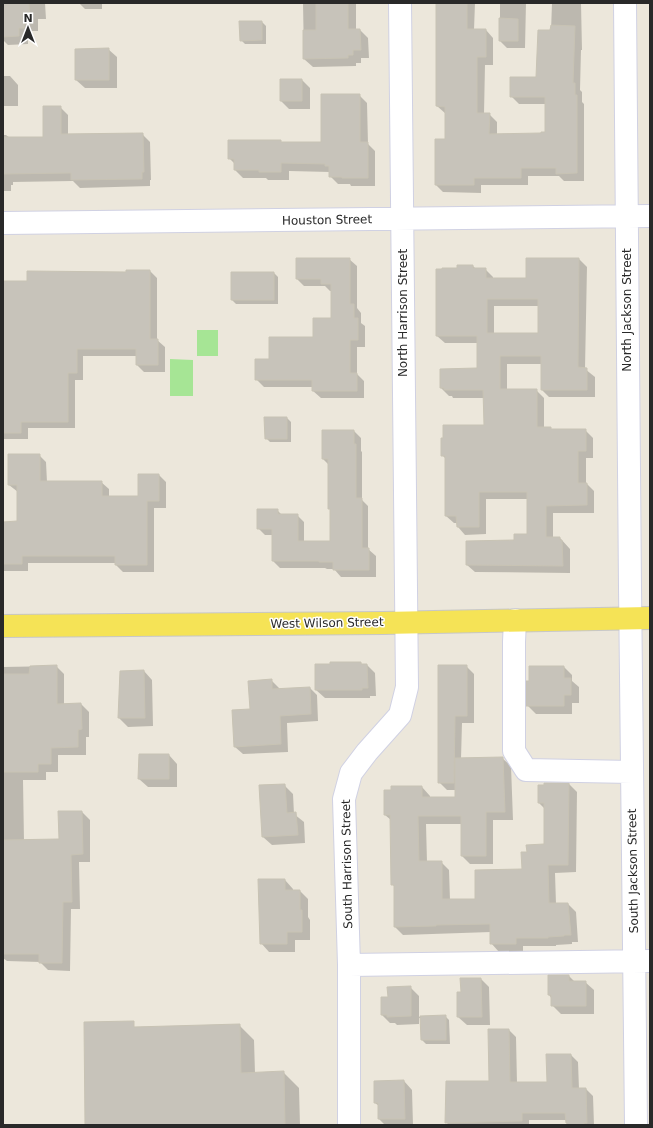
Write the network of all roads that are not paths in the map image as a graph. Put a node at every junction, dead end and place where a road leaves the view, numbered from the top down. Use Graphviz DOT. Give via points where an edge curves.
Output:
graph roads {
  1 [pos="400,3"];
  2 [pos="625,3"];
  3 [pos="627,216"];
  4 [pos="650,216"];
  5 [pos="402,219"];
  6 [pos="3,223"];
  7 [pos="640,618"];
  8 [pos="515,620"];
  9 [pos="406,622"];
  10 [pos="3,626"];
  11 [pos="632,772"];
  12 [pos="642,961"];
  13 [pos="349,965"];
  14 [pos="349,1125"];
  15 [pos="636,1125"];
  1 -- 5 [label="street, North Harrison Street"];
  2 -- 3 [label="street, North Jackson Street"];
  3 -- 4 [label="street, Houston Street"];
  3 -- 5 [label="street, Houston Street"];
  3 -- 7 [label="street, North Jackson Street"];
  5 -- 6 [label="street, Houston Street"];
  5 -- 9 [label="street, North Harrison Street"];
  7 -- 8 [label="main road, West Wilson Street"];
  7 -- 11 [label="street, South Jackson Street"];
  8 -- 9 [label="main road, West Wilson Street"];
  8 -- 11 [label="street" via="514,751 526,770"];
  9 -- 10 [label="main road, West Wilson Street"];
  9 -- 13 [label="street, South Harrison Street" via="406,687 400,715 351,773 344,799"];
  11 -- 12 [label="street, South Jackson Street"];
  12 -- 13 [label="street"];
  12 -- 15 [label="street, South Jackson Street"];
  13 -- 14 [label="street, South Harrison Street"];
}
